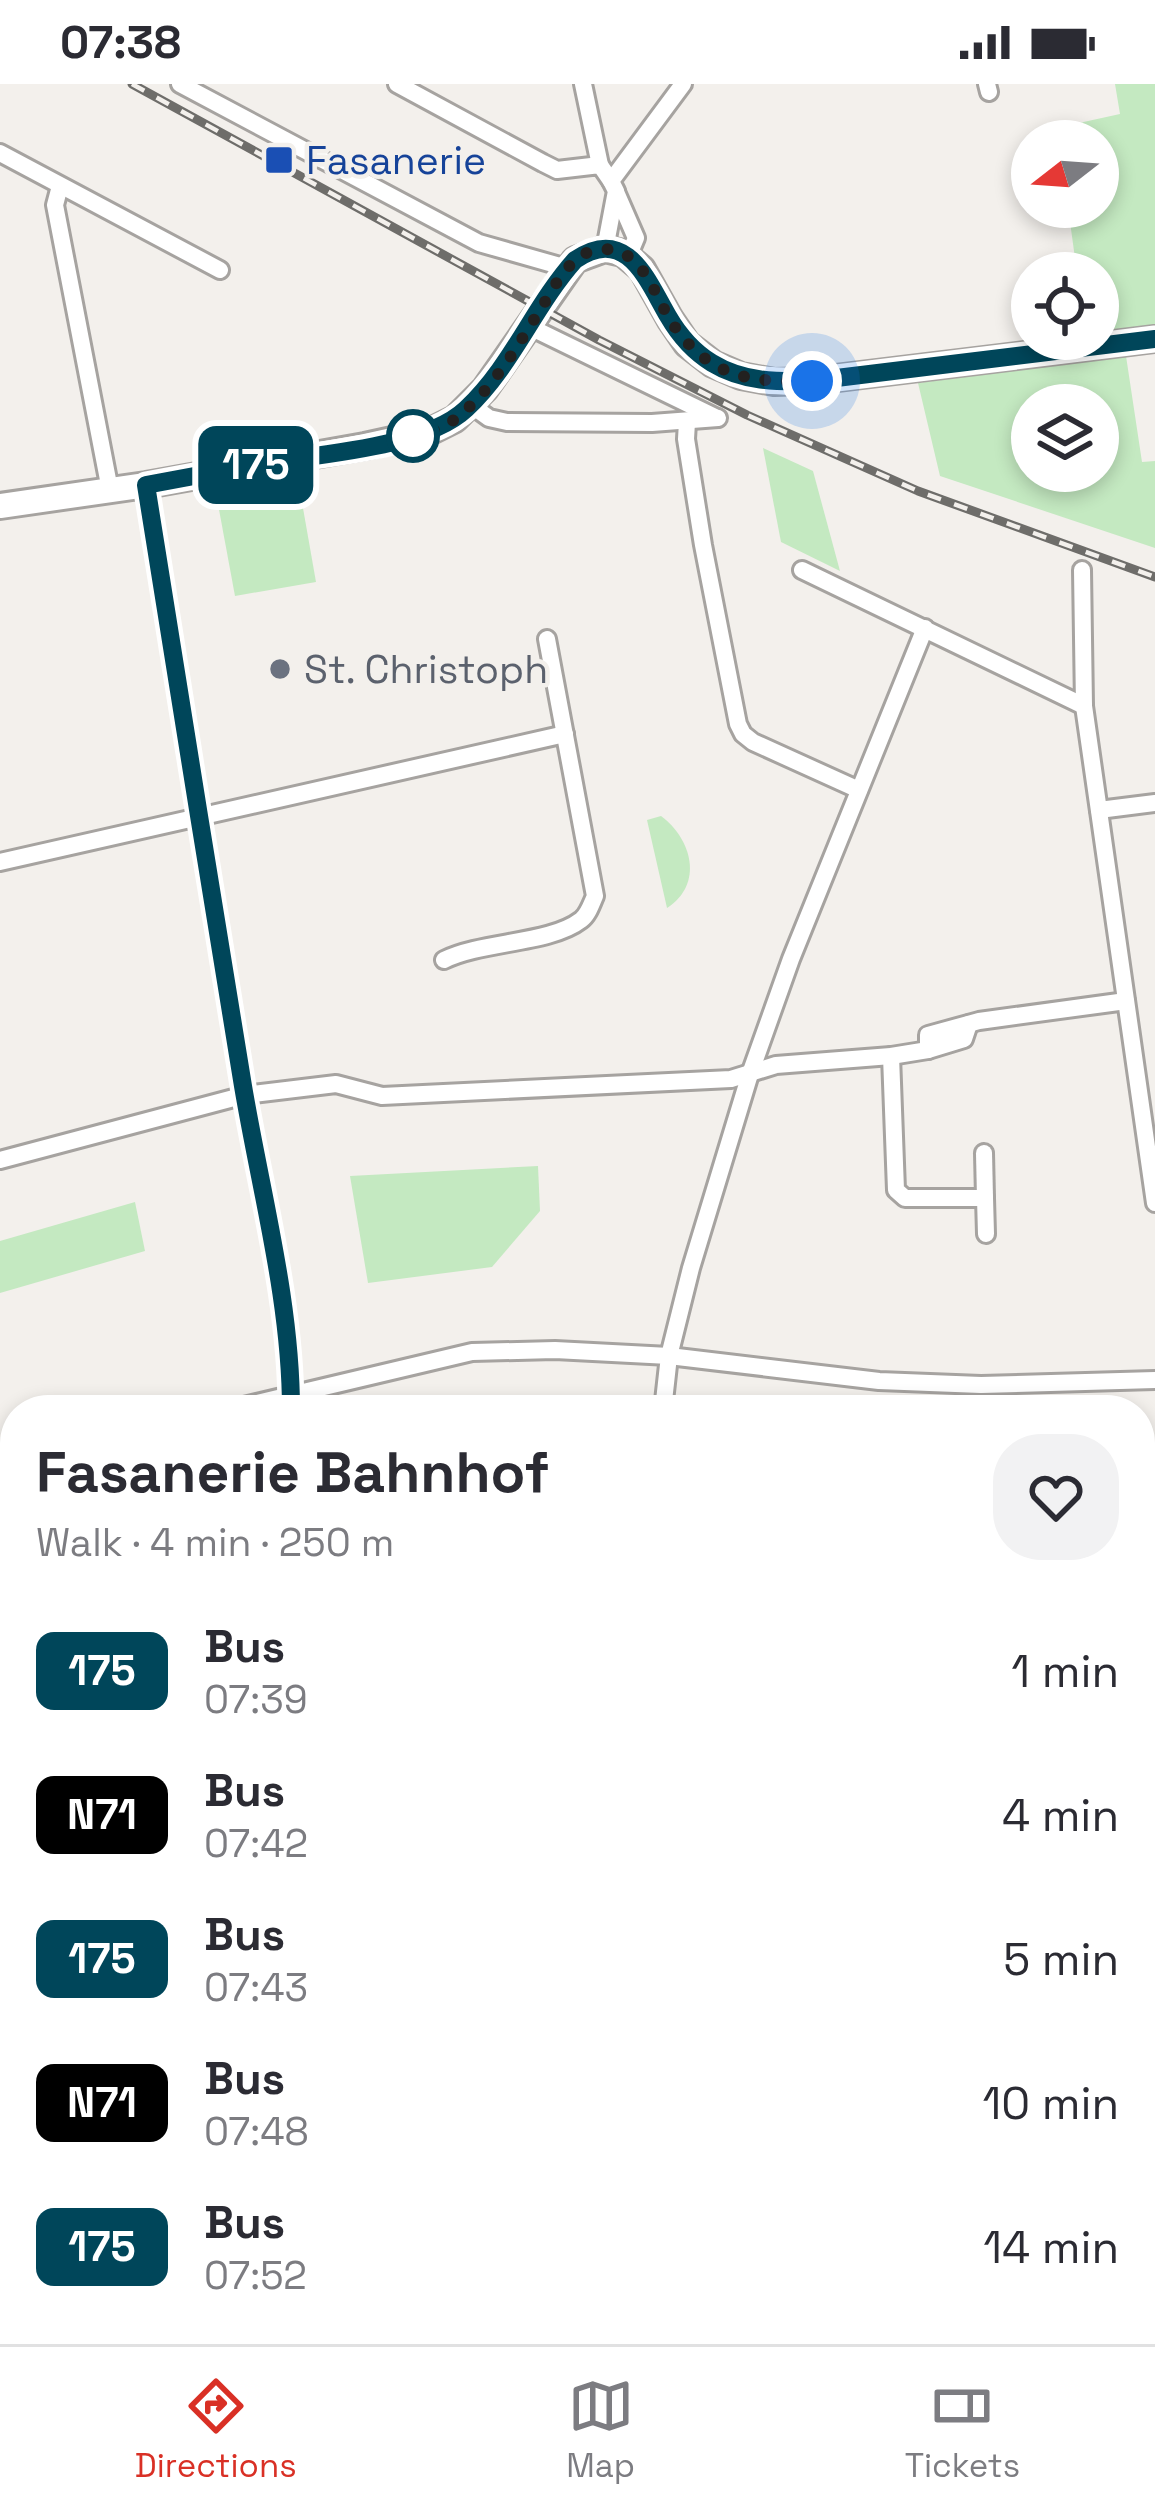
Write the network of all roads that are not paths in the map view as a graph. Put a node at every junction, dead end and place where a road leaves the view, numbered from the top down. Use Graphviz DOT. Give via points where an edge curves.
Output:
graph roads {
  1 [pos="180,84"];
  2 [pos="397,84"];
  3 [pos="583,84"];
  4 [pos="682,84"];
  5 [pos="0,153"];
  6 [pos="609,179"];
  7 [pos="60,186"];
  8 [pos="616,253"];
  9 [pos="568,268"];
  10 [pos="220,270"];
  11 [pos="530,327"];
  12 [pos="1155,339"];
  13 [pos="471,405"];
  14 [pos="687,422"];
  15 [pos="146,485"];
  16 [pos="110,490"];
  17 [pos="0,506"];
  18 [pos="802,570"];
  19 [pos="1082,570"];
  20 [pos="925,628"];
  21 [pos="547,639"];
  22 [pos="1084,706"];
  23 [pos="565,734"];
  24 [pos="859,790"];
  25 [pos="1155,802"];
  26 [pos="1099,810"];
  27 [pos="200,815"];
  28 [pos="0,862"];
  29 [pos="444,960"];
  30 [pos="1126,1001"];
  31 [pos="892,1056"];
  32 [pos="750,1074"];
  33 [pos="244,1095"];
  34 [pos="984,1153"];
  35 [pos="0,1160"];
  36 [pos="985,1198"];
  37 [pos="1155,1203"];
  38 [pos="986,1234"];
  39 [pos="669,1356"];
  40 [pos="1155,1380"];
  41 [pos="290,1395"];
  42 [pos="316,1395"];
  43 [pos="665,1395"];
  1 -- 9 [label="street" via="479,243"];
  2 -- 6 [label="street" via="557,170"];
  3 -- 6 [label="street"];
  4 -- 6 [label="street"];
  5 -- 7 [label="street"];
  6 -- 8 [label="street"];
  6 -- 8 [label="street" via="636,238"];
  7 -- 10 [label="street"];
  7 -- 16 [label="street" via="55,206"];
  8 -- 9 [label="main road" via="583,255"];
  8 -- 12 [label="main road" via="643,269 687,344 713,364 774,382"];
  9 -- 11 [label="main road"];
  11 -- 13 [label="main road"];
  11 -- 14 [label="street" via="718,418"];
  13 -- 14 [label="street" via="507,422"];
  13 -- 15 [label="main road" via="429,432"];
  14 -- 24 [label="street" via="738,724 753,742"];
  15 -- 16 [label="main road"];
  15 -- 27 [label="street"];
  16 -- 17 [label="main road"];
  18 -- 20 [label="street"];
  19 -- 22 [label="street"];
  20 -- 22 [label="street"];
  20 -- 24 [label="street"];
  21 -- 23 [label="street"];
  22 -- 26 [label="street"];
  23 -- 27 [label="street"];
  23 -- 29 [label="street" via="595,896 584,918"];
  24 -- 32 [label="street"];
  25 -- 26 [label="street"];
  26 -- 30 [label="street"];
  27 -- 28 [label="street"];
  27 -- 33 [label="street"];
  30 -- 31 [label="street" via="969,1024 964,1039"];
  30 -- 37 [label="street"];
  31 -- 32 [label="street"];
  31 -- 36 [label="street" via="896,1190 904,1198"];
  32 -- 33 [label="street" via="496,1093 382,1096 336,1084"];
  32 -- 39 [label="street"];
  33 -- 35 [label="street"];
  33 -- 41 [label="street"];
  34 -- 36 [label="street"];
  36 -- 38 [label="street"];
  39 -- 40 [label="street" via="879,1381"];
  39 -- 42 [label="street" via="472,1352"];
  39 -- 43 [label="street"];
}
